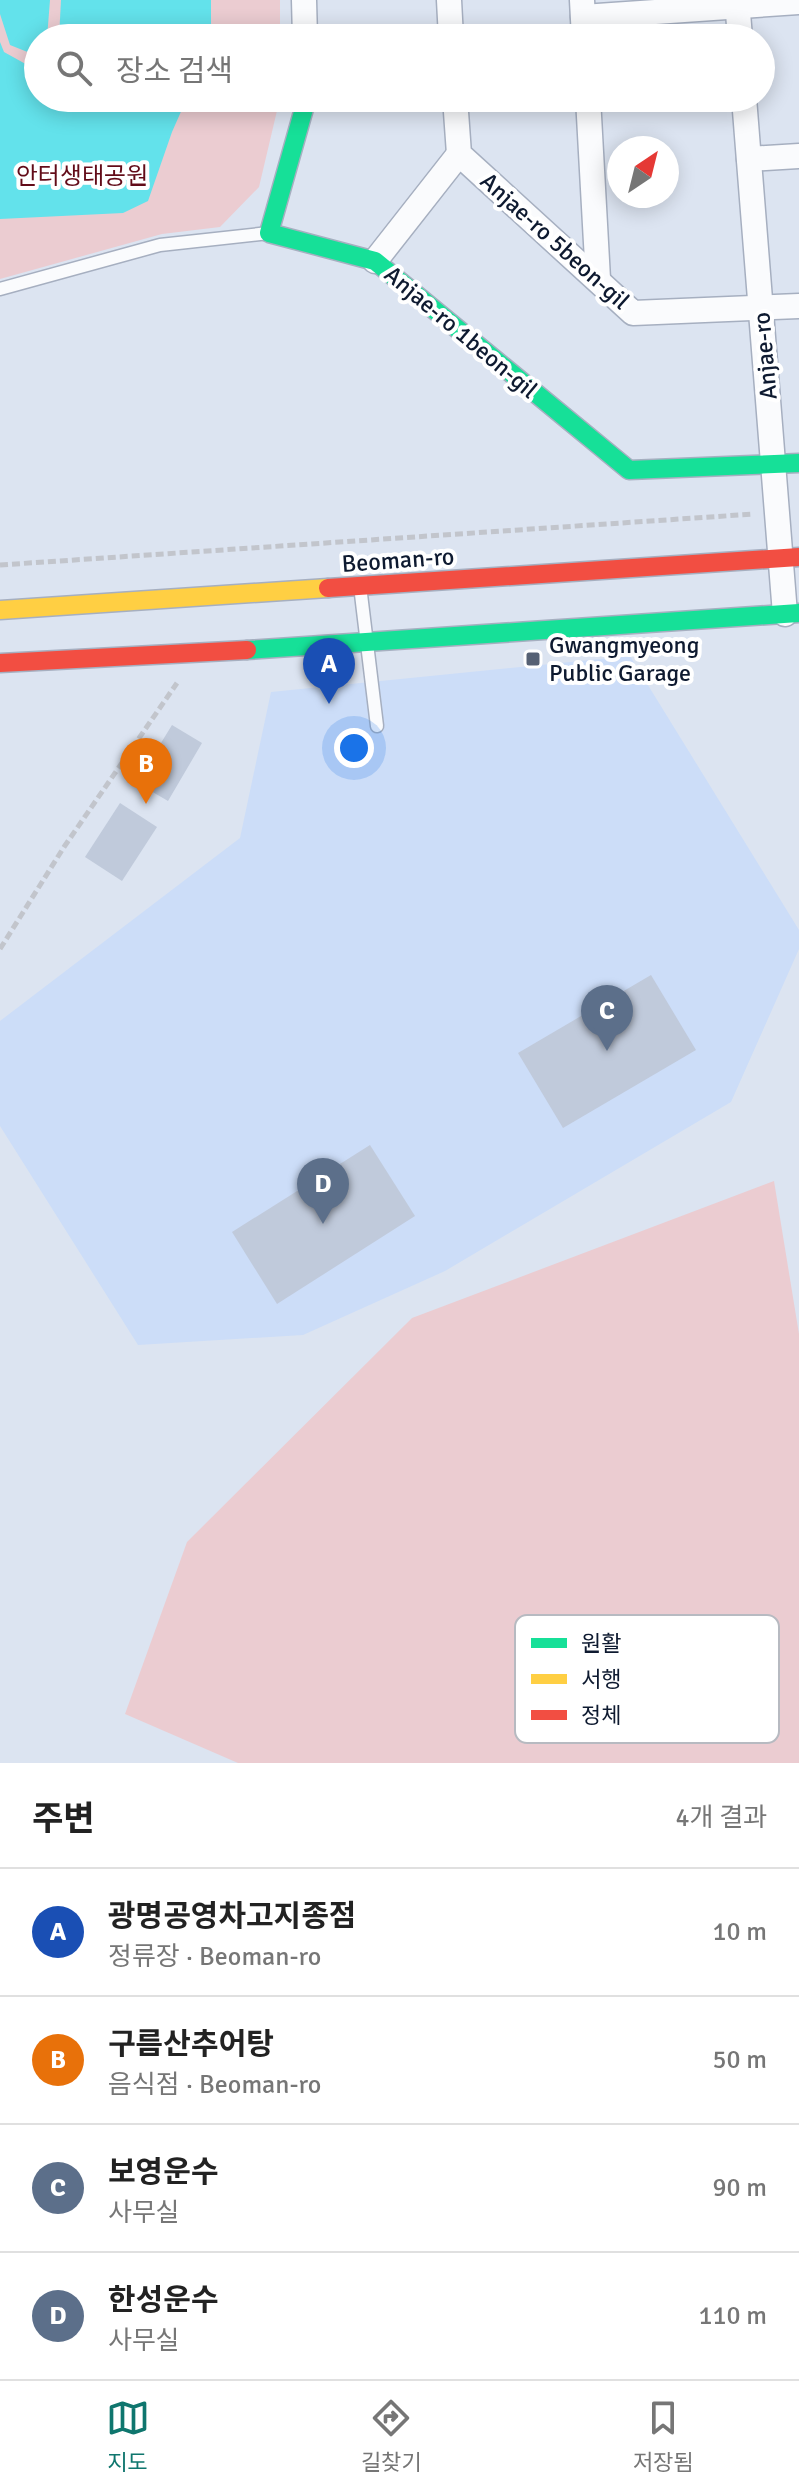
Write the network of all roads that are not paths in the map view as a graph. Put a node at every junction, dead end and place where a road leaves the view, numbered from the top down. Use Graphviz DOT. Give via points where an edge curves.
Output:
graph roads {
  1 [pos="304,0"];
  2 [pos="449,0"];
  3 [pos="799,2"];
  4 [pos="737,3"];
  5 [pos="583,18"];
  6 [pos="305,24"];
  7 [pos="450,24"];
  8 [pos="739,24"];
  9 [pos="303,112"];
  10 [pos="456,112"];
  11 [pos="589,112"];
  12 [pos="745,112"];
  13 [pos="459,154"];
  14 [pos="799,156"];
  15 [pos="749,159"];
  16 [pos="269,233"];
  17 [pos="375,261"];
  18 [pos="598,279"];
  19 [pos="0,289"];
  20 [pos="799,306"];
  21 [pos="761,309"];
  22 [pos="799,463"];
  23 [pos="773,465"];
  24 [pos="790,557"];
  25 [pos="360,586"];
  26 [pos="0,610"];
  27 [pos="792,614"];
  28 [pos="367,641"];
  29 [pos="0,663"];
  30 [pos="377,726"];
  1 -- 6 [label="street"];
  2 -- 7 [label="street"];
  3 -- 4 [label="street"];
  4 -- 5 [label="street"];
  4 -- 8 [label="street"];
  9 -- 16 [label="main road"];
  10 -- 13 [label="street, Anjae-ro 5beon-gil"];
  11 -- 18 [label="street"];
  12 -- 15 [label="street, Anjae-ro"];
  13 -- 17 [label="street"];
  13 -- 18 [label="street, Anjae-ro 5beon-gil"];
  14 -- 15 [label="street"];
  15 -- 21 [label="street, Anjae-ro"];
  16 -- 17 [label="main road, Anjae-ro 1beon-gil"];
  16 -- 19 [label="lane" via="160,245"];
  17 -- 23 [label="main road, Anjae-ro 1beon-gil" via="629,470"];
  18 -- 21 [label="street, Anjae-ro 5beon-gil" via="633,313"];
  20 -- 21 [label="street, Anjae-ro 5beon-gil"];
  21 -- 23 [label="street, Anjae-ro"];
  22 -- 23 [label="main road, Anjae-ro 1beon-gil"];
  23 -- 24 [label="street, Anjae-ro" via="777,513"];
  24 -- 25 [label="main road, Beoman-ro"];
  24 -- 27 [label="street, Anjae-ro"];
  25 -- 26 [label="main road, Beoman-ro"];
  25 -- 28 [label="lane"];
  27 -- 28 [label="main road"];
  28 -- 29 [label="main road"];
  28 -- 30 [label="lane"];
}
